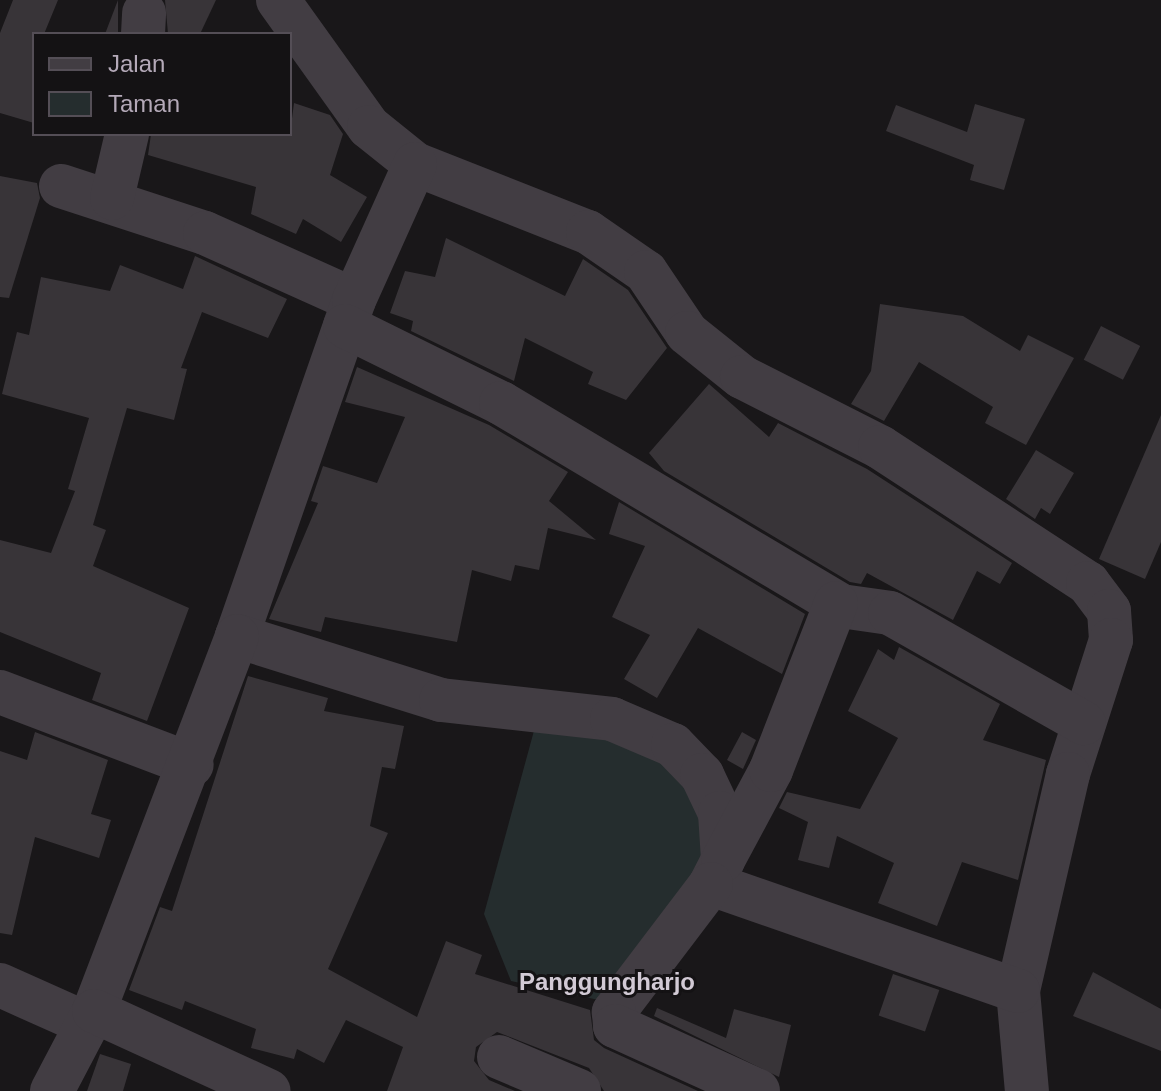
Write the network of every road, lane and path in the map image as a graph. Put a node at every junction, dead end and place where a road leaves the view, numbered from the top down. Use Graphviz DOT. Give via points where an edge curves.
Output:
graph roads {
  1 [pos="278,0"];
  2 [pos="127,136"];
  3 [pos="415,164"];
  4 [pos="61,186"];
  5 [pos="112,198"];
  6 [pos="350,313"];
  7 [pos="836,603"];
  8 [pos="237,636"];
  9 [pos="0,692"];
  10 [pos="1084,723"];
  11 [pos="192,765"];
  12 [pos="717,872"];
  13 [pos="0,985"];
  14 [pos="1018,991"];
  15 [pos="90,1017"];
  16 [pos="499,1057"];
  17 [pos="52,1091"];
  18 [pos="269,1091"];
  19 [pos="579,1091"];
  20 [pos="758,1091"];
  21 [pos="1027,1091"];
  1 -- 3 [label="street" via="369,127"];
  2 -- 5 [label="street"];
  3 -- 6 [label="street"];
  3 -- 10 [label="street" via="588,232 646,272 687,333 742,377 880,447 1088,583 1109,611 1111,640"];
  4 -- 5 [label="street"];
  5 -- 6 [label="street"];
  6 -- 7 [label="street"];
  6 -- 8 [label="street"];
  7 -- 10 [label="street" via="890,613"];
  7 -- 12 [label="street" via="771,770"];
  8 -- 11 [label="street"];
  8 -- 12 [label="street" via="441,700 612,719 673,745 702,775 720,813"];
  9 -- 11 [label="street"];
  10 -- 14 [label="street"];
  11 -- 15 [label="street"];
  12 -- 14 [label="street"];
  12 -- 20 [label="street" via="614,1012 615,1026"];
  13 -- 15 [label="street"];
  14 -- 21 [label="street"];
  15 -- 17 [label="street"];
  15 -- 18 [label="street"];
  16 -- 19 [label="street"];
}
